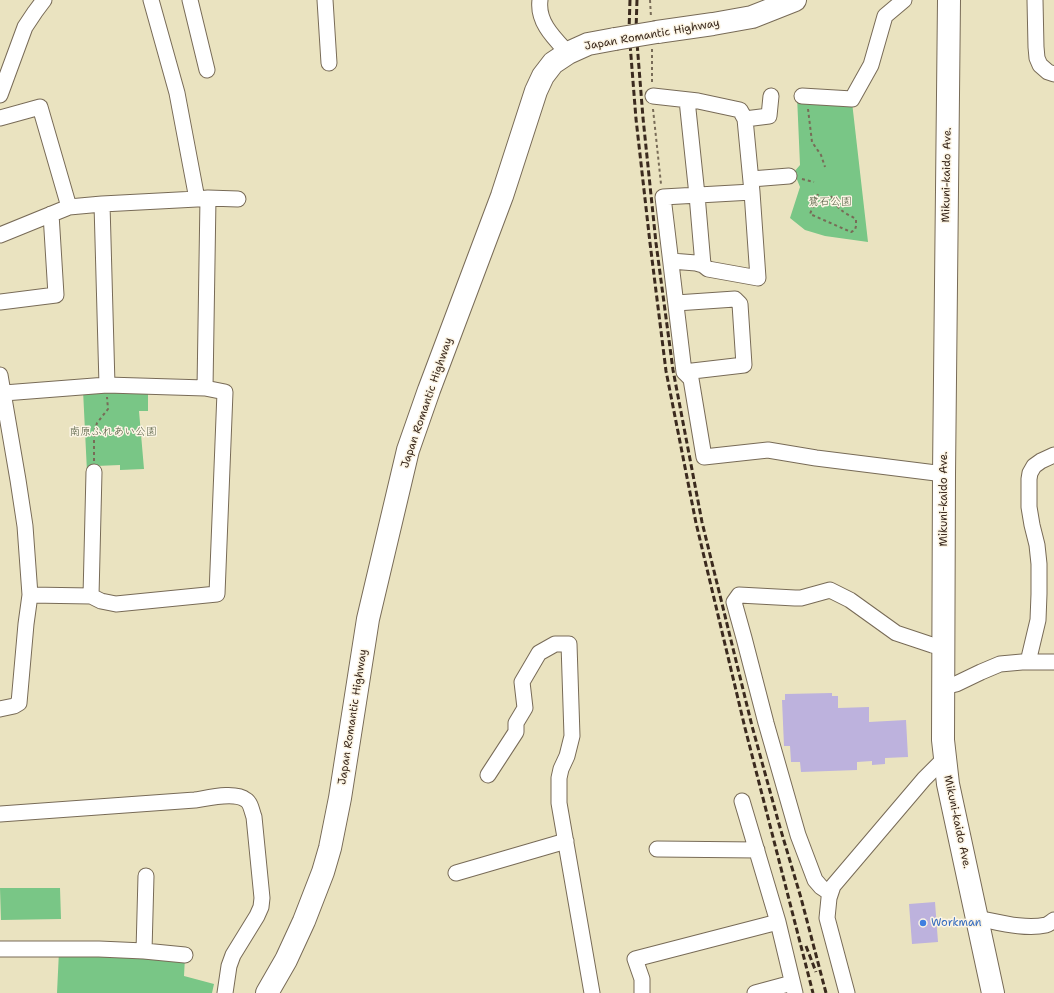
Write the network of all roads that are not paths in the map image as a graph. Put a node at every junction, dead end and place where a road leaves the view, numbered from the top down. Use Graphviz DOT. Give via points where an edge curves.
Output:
graph roads {
  1 [pos="44,0"];
  2 [pos="150,0"];
  3 [pos="190,0"];
  4 [pos="325,0"];
  5 [pos="540,0"];
  6 [pos="795,0"];
  7 [pos="904,0"];
  8 [pos="949,0"];
  9 [pos="1035,0"];
  10 [pos="568,52"];
  11 [pos="329,63"];
  12 [pos="207,70"];
  13 [pos="1054,74"];
  14 [pos="0,95"];
  15 [pos="653,96"];
  16 [pos="771,96"];
  17 [pos="804,96"];
  18 [pos="687,100"];
  19 [pos="0,118"];
  20 [pos="746,119"];
  21 [pos="789,176"];
  22 [pos="752,186"];
  23 [pos="697,195"];
  24 [pos="202,199"];
  25 [pos="238,199"];
  26 [pos="102,204"];
  27 [pos="69,207"];
  28 [pos="51,214"];
  29 [pos="0,235"];
  30 [pos="670,261"];
  31 [pos="703,265"];
  32 [pos="0,302"];
  33 [pos="676,303"];
  34 [pos="684,372"];
  35 [pos="0,375"];
  36 [pos="107,385"];
  37 [pos="205,388"];
  38 [pos="4,392"];
  39 [pos="1054,455"];
  40 [pos="94,472"];
  41 [pos="944,474"];
  42 [pos="30,595"];
  43 [pos="91,596"];
  44 [pos="943,647"];
  45 [pos="1028,662"];
  46 [pos="1054,662"];
  47 [pos="943,687"];
  48 [pos="0,709"];
  49 [pos="944,759"];
  50 [pos="488,775"];
  51 [pos="742,801"];
  52 [pos="0,814"];
  53 [pos="566,841"];
  54 [pos="657,848"];
  55 [pos="757,850"];
  56 [pos="456,873"];
  57 [pos="146,876"];
  58 [pos="830,893"];
  59 [pos="977,918"];
  60 [pos="1054,920"];
  61 [pos="778,922"];
  62 [pos="0,949"];
  63 [pos="144,951"];
  64 [pos="185,955"];
  65 [pos="794,988"];
  66 [pos="224,993"];
  67 [pos="267,993"];
  68 [pos="592,993"];
  69 [pos="642,993"];
  70 [pos="755,993"];
  71 [pos="847,993"];
  72 [pos="993,993"];
  1 -- 14 [label="street" via="25,27"];
  2 -- 24 [label="street" via="177,93"];
  3 -- 12 [label="street"];
  4 -- 11 [label="street"];
  5 -- 10 [label="street" via="542,21 550,34"];
  6 -- 10 [label="highway, Japan Romantic Highway, bridge" via="752,17 588,44"];
  7 -- 17 [label="street" via="885,16 871,65 852,99"];
  8 -- 41 [label="highway, Mikuni-kaido Ave."];
  9 -- 13 [label="street" via="1037,58 1040,65"];
  10 -- 67 [label="highway, Japan Romantic Highway" via="553,63 536,91 502,196 408,450 368,619 330,848 304,921"];
  15 -- 18 [label="street"];
  16 -- 20 [label="street" via="769,116"];
  18 -- 20 [label="street" via="740,110"];
  18 -- 23 [label="street"];
  19 -- 27 [label="street" via="40,107"];
  20 -- 22 [label="street"];
  21 -- 22 [label="street"];
  22 -- 23 [label="street"];
  22 -- 31 [label="street" via="758,278 708,269"];
  23 -- 30 [label="street" via="663,197"];
  23 -- 31 [label="street"];
  24 -- 25 [label="street"];
  24 -- 26 [label="street"];
  24 -- 37 [label="street"];
  26 -- 27 [label="street"];
  26 -- 36 [label="street"];
  27 -- 28 [label="street"];
  28 -- 29 [label="street"];
  28 -- 32 [label="street" via="56,295"];
  30 -- 31 [label="street"];
  30 -- 33 [label="street"];
  33 -- 34 [label="street"];
  33 -- 34 [label="street" via="735,299 740,304 744,365"];
  34 -- 41 [label="street" via="691,379 704,457 768,450"];
  35 -- 38 [label="street"];
  36 -- 37 [label="street"];
  36 -- 38 [label="street"];
  37 -- 43 [label="street" via="225,392 217,594 116,604"];
  38 -- 42 [label="street" via="25,526"];
  39 -- 45 [label="street" via="1034,466 1029,479 1029,507 1037,545 1040,594 1038,620"];
  40 -- 43 [label="street"];
  41 -- 44 [label="highway, Mikuni-kaido Ave."];
  42 -- 43 [label="street"];
  42 -- 48 [label="street" via="19,703"];
  44 -- 47 [label="highway, Mikuni-kaido Ave."];
  44 -- 58 [label="street" via="896,632 850,600 830,590 801,598 739,595 734,602 798,835 815,880"];
  45 -- 46 [label="street"];
  45 -- 47 [label="street" via="1000,664 956,684"];
  47 -- 49 [label="highway, Mikuni-kaido Ave."];
  49 -- 58 [label="street" via="832,886"];
  49 -- 59 [label="highway, Mikuni-kaido Ave."];
  50 -- 53 [label="street" via="516,732 516,723 525,708 522,682 539,653 556,644 569,644 572,736 559,778 559,803"];
  51 -- 55 [label="street"];
  52 -- 66 [label="street" via="220,796 236,796 247,800 254,817 261,907 233,955"];
  53 -- 56 [label="street"];
  53 -- 68 [label="street"];
  54 -- 55 [label="street"];
  55 -- 61 [label="street"];
  57 -- 63 [label="street"];
  58 -- 71 [label="street" via="827,918"];
  59 -- 60 [label="street" via="1022,926 1048,925"];
  59 -- 72 [label="highway, Mikuni-kaido Ave."];
  61 -- 65 [label="street"];
  61 -- 69 [label="street" via="635,959 642,979"];
  62 -- 63 [label="street"];
  63 -- 64 [label="street"];
  65 -- 70 [label="street"];
}
